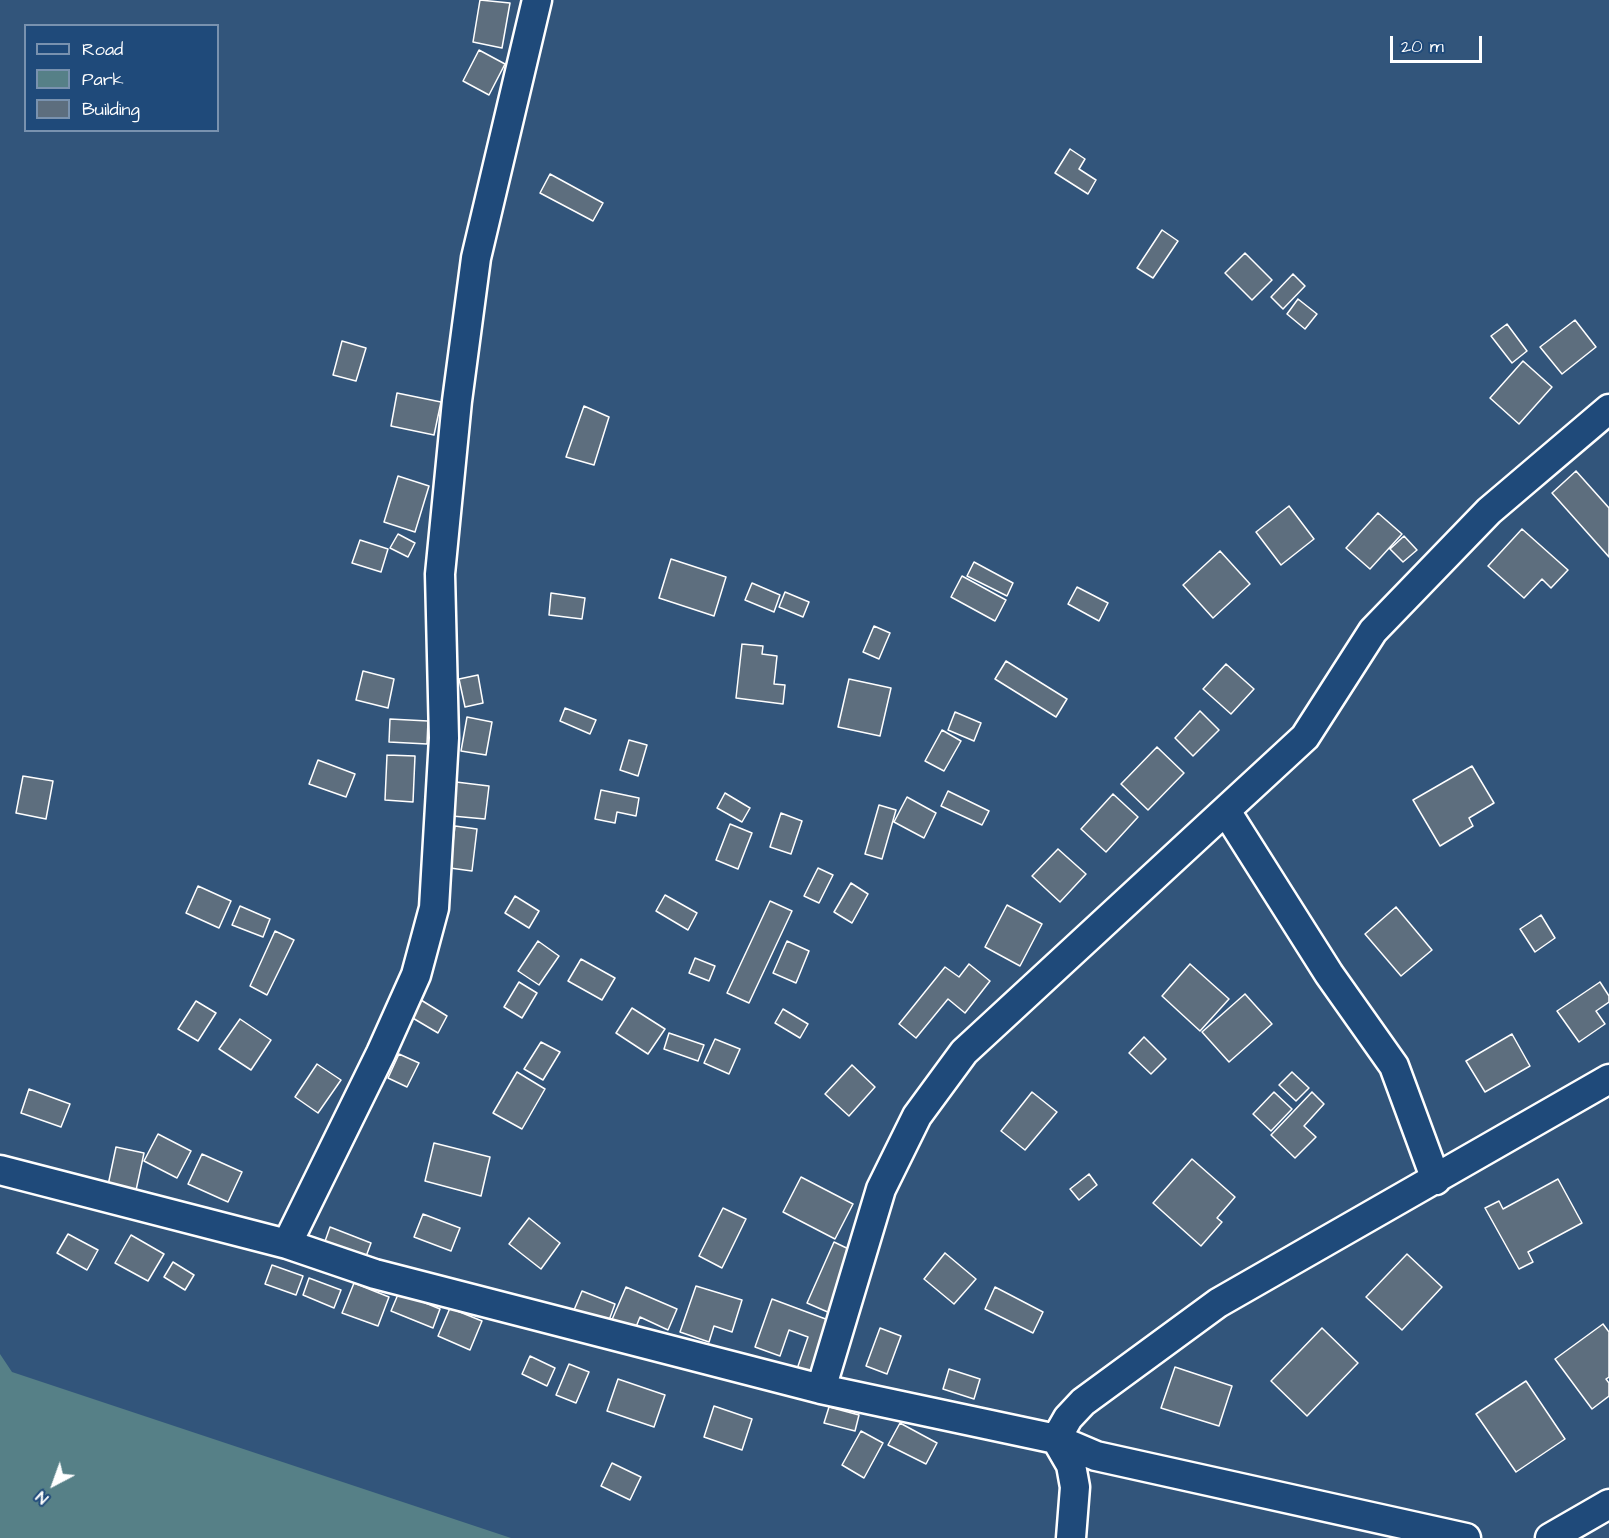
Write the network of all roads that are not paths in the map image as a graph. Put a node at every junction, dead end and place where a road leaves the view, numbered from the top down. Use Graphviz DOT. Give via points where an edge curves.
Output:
graph roads {
  1 [pos="537,0"];
  2 [pos="1609,410"];
  3 [pos="1226,811"];
  4 [pos="1609,1079"];
  5 [pos="0,1170"];
  6 [pos="1436,1180"];
  7 [pos="287,1244"];
  8 [pos="821,1389"];
  9 [pos="1056,1439"];
  10 [pos="1609,1504"];
  11 [pos="1071,1538"];
  12 [pos="1466,1538"];
  13 [pos="1550,1538"];
  1 -- 7 [label="street" via="476,258 457,401 440,574 444,738 434,909 416,975"];
  2 -- 3 [label="street" via="1489,511 1373,630 1305,738"];
  3 -- 6 [label="street" via="1329,974 1394,1066"];
  3 -- 8 [label="street" via="964,1052 917,1116 881,1189"];
  4 -- 6 [label="street"];
  5 -- 7 [label="street"];
  6 -- 9 [label="street" via="1218,1303 1083,1402"];
  7 -- 8 [label="street" via="375,1274"];
  8 -- 9 [label="street"];
  9 -- 11 [label="street" via="1071,1465 1075,1487"];
  9 -- 12 [label="street" via="1096,1456"];
  10 -- 13 [label="street"];
}
